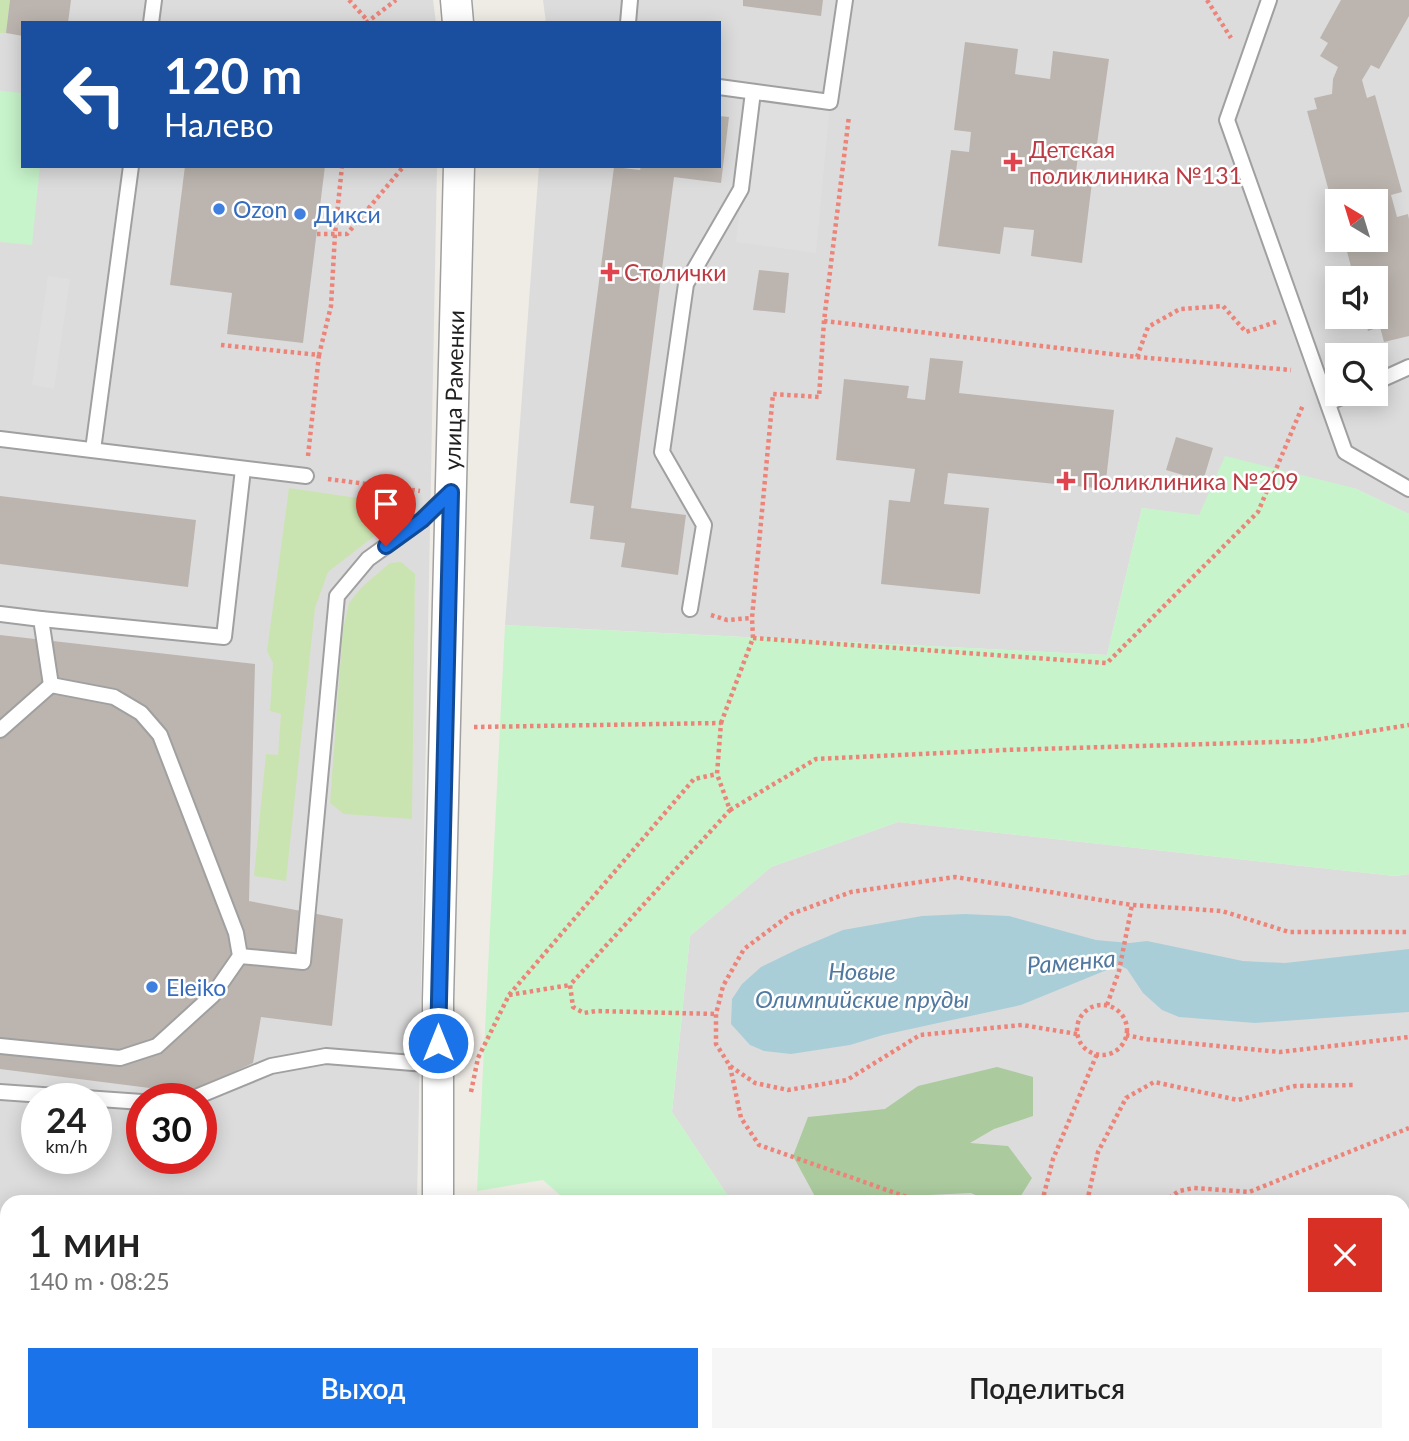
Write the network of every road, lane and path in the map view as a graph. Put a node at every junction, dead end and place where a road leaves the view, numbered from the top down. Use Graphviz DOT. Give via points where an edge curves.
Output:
graph roads {
  1 [pos="154,0"];
  2 [pos="349,0"];
  3 [pos="396,0"];
  4 [pos="456,0"];
  5 [pos="630,0"];
  6 [pos="845,0"];
  7 [pos="1207,0"];
  8 [pos="1269,0"];
  9 [pos="150,21"];
  10 [pos="366,21"];
  11 [pos="368,21"];
  12 [pos="458,21"];
  13 [pos="628,21"];
  14 [pos="1248,63"];
  15 [pos="721,87"];
  16 [pos="753,92"];
  17 [pos="830,102"];
  18 [pos="131,168"];
  19 [pos="342,168"];
  20 [pos="402,168"];
  21 [pos="459,168"];
  22 [pos="317,234"];
  23 [pos="335,234"];
  24 [pos="1295,315"];
  25 [pos="824,321"];
  26 [pos="221,345"];
  27 [pos="319,355"];
  28 [pos="1137,357"];
  29 [pos="1409,367"];
  30 [pos="1317,373"];
  31 [pos="1388,377"];
  32 [pos="1325,395"];
  33 [pos="1329,406"];
  34 [pos="0,439"];
  35 [pos="93,450"];
  36 [pos="243,469"];
  37 [pos="306,477"];
  38 [pos="1409,489"];
  39 [pos="421,491"];
  40 [pos="451,492"];
  41 [pos="690,609"];
  42 [pos="0,614"];
  43 [pos="752,618"];
  44 [pos="41,619"];
  45 [pos="727,620"];
  46 [pos="753,638"];
  47 [pos="51,685"];
  48 [pos="721,723"];
  49 [pos="1409,725"];
  50 [pos="446,726"];
  51 [pos="0,730"];
  52 [pos="717,774"];
  53 [pos="730,810"];
  54 [pos="1132,905"];
  55 [pos="1409,932"];
  56 [pos="240,956"];
  57 [pos="570,985"];
  58 [pos="509,995"];
  59 [pos="1107,1005"];
  60 [pos="716,1014"];
  61 [pos="1077,1034"];
  62 [pos="1126,1035"];
  63 [pos="1409,1037"];
  64 [pos="0,1046"];
  65 [pos="1097,1054"];
  66 [pos="438,1065"];
  67 [pos="730,1066"];
  68 [pos="1354,1085"];
  69 [pos="217,1088"];
  70 [pos="0,1092"];
  71 [pos="470,1097"];
  72 [pos="126,1101"];
  73 [pos="1409,1128"];
  74 [pos="438,1195"];
  75 [pos="901,1195"];
  76 [pos="1044,1195"];
  77 [pos="1089,1195"];
  78 [pos="1173,1195"];
  1 -- 9 [label="lane"];
  2 -- 10 [label="path"];
  3 -- 11 [label="path"];
  4 -- 12 [label="street"];
  5 -- 13 [label="lane"];
  6 -- 17 [label="lane"];
  7 -- 14 [label="path"];
  8 -- 14 [label="lane"];
  14 -- 24 [label="lane" via="1227,120"];
  15 -- 16 [label="lane"];
  16 -- 17 [label="lane"];
  16 -- 41 [label="lane" via="741,189 686,284 662,452 704,525"];
  17 -- 25 [label="path" via="850,104"];
  18 -- 35 [label="lane"];
  19 -- 23 [label="path"];
  20 -- 23 [label="path" via="347,234"];
  21 -- 40 [label="street, улица Раменки"];
  22 -- 23 [label="path"];
  23 -- 27 [label="path" via="331,306"];
  24 -- 28 [label="path" via="1246,332 1223,306 1180,309 1148,327"];
  24 -- 30 [label="lane"];
  25 -- 28 [label="path"];
  25 -- 43 [label="path" via="819,397 773,394"];
  26 -- 27 [label="path"];
  27 -- 37 [label="path"];
  28 -- 30 [label="path"];
  29 -- 31 [label="lane"];
  30 -- 32 [label="lane"];
  30 -- 46 [label="path" via="1258,512 1107,663"];
  33 -- 38 [label="lane" via="1345,452"];
  34 -- 35 [label="lane"];
  35 -- 36 [label="lane"];
  36 -- 37 [label="lane"];
  36 -- 44 [label="lane" via="224,638"];
  37 -- 39 [label="path"];
  40 -- 50 [label="street, улица Раменки"];
  40 -- 56 [label="lane" via="422,520 368,559 337,596 303,962"];
  42 -- 44 [label="lane"];
  43 -- 45 [label="path"];
  43 -- 46 [label="path"];
  44 -- 47 [label="lane"];
  46 -- 48 [label="path"];
  47 -- 51 [label="lane"];
  47 -- 56 [label="lane" via="114,697 141,713 160,735 236,933"];
  48 -- 50 [label="path"];
  48 -- 52 [label="path"];
  49 -- 53 [label="path" via="1309,740 816,759"];
  50 -- 66 [label="street, улица Раменки"];
  52 -- 53 [label="path"];
  52 -- 58 [label="path" via="694,779"];
  53 -- 57 [label="path"];
  54 -- 55 [label="path" via="1222,911 1289,932"];
  54 -- 59 [label="path"];
  54 -- 60 [label="path" via="955,877 851,892 791,914 744,949 723,986"];
  56 -- 64 [label="lane" via="212,995 157,1046 120,1058"];
  57 -- 58 [label="path"];
  57 -- 60 [label="path" via="573,1007 584,1013"];
  58 -- 71 [label="path" via="478,1058"];
  59 -- 61 [label="path" via="1097,1005 1081,1016"];
  59 -- 62 [label="path" via="1123,1016"];
  60 -- 67 [label="path" via="716,1044"];
  61 -- 65 [label="path" via="1081,1043"];
  61 -- 67 [label="path" via="1022,1025 920,1035 848,1080 788,1090 754,1083"];
  62 -- 63 [label="path" via="1280,1052"];
  62 -- 65 [label="path" via="1115,1051"];
  65 -- 76 [label="path" via="1053,1159"];
  66 -- 69 [label="lane" via="327,1056 271,1066"];
  66 -- 74 [label="street, улица Раменки"];
  67 -- 75 [label="path" via="741,1118 759,1145"];
  68 -- 77 [label="path" via="1295,1086 1238,1100 1154,1082 1126,1098 1098,1152"];
  70 -- 72 [label="lane"];
  73 -- 78 [label="path" via="1249,1192 1194,1188"];
}
